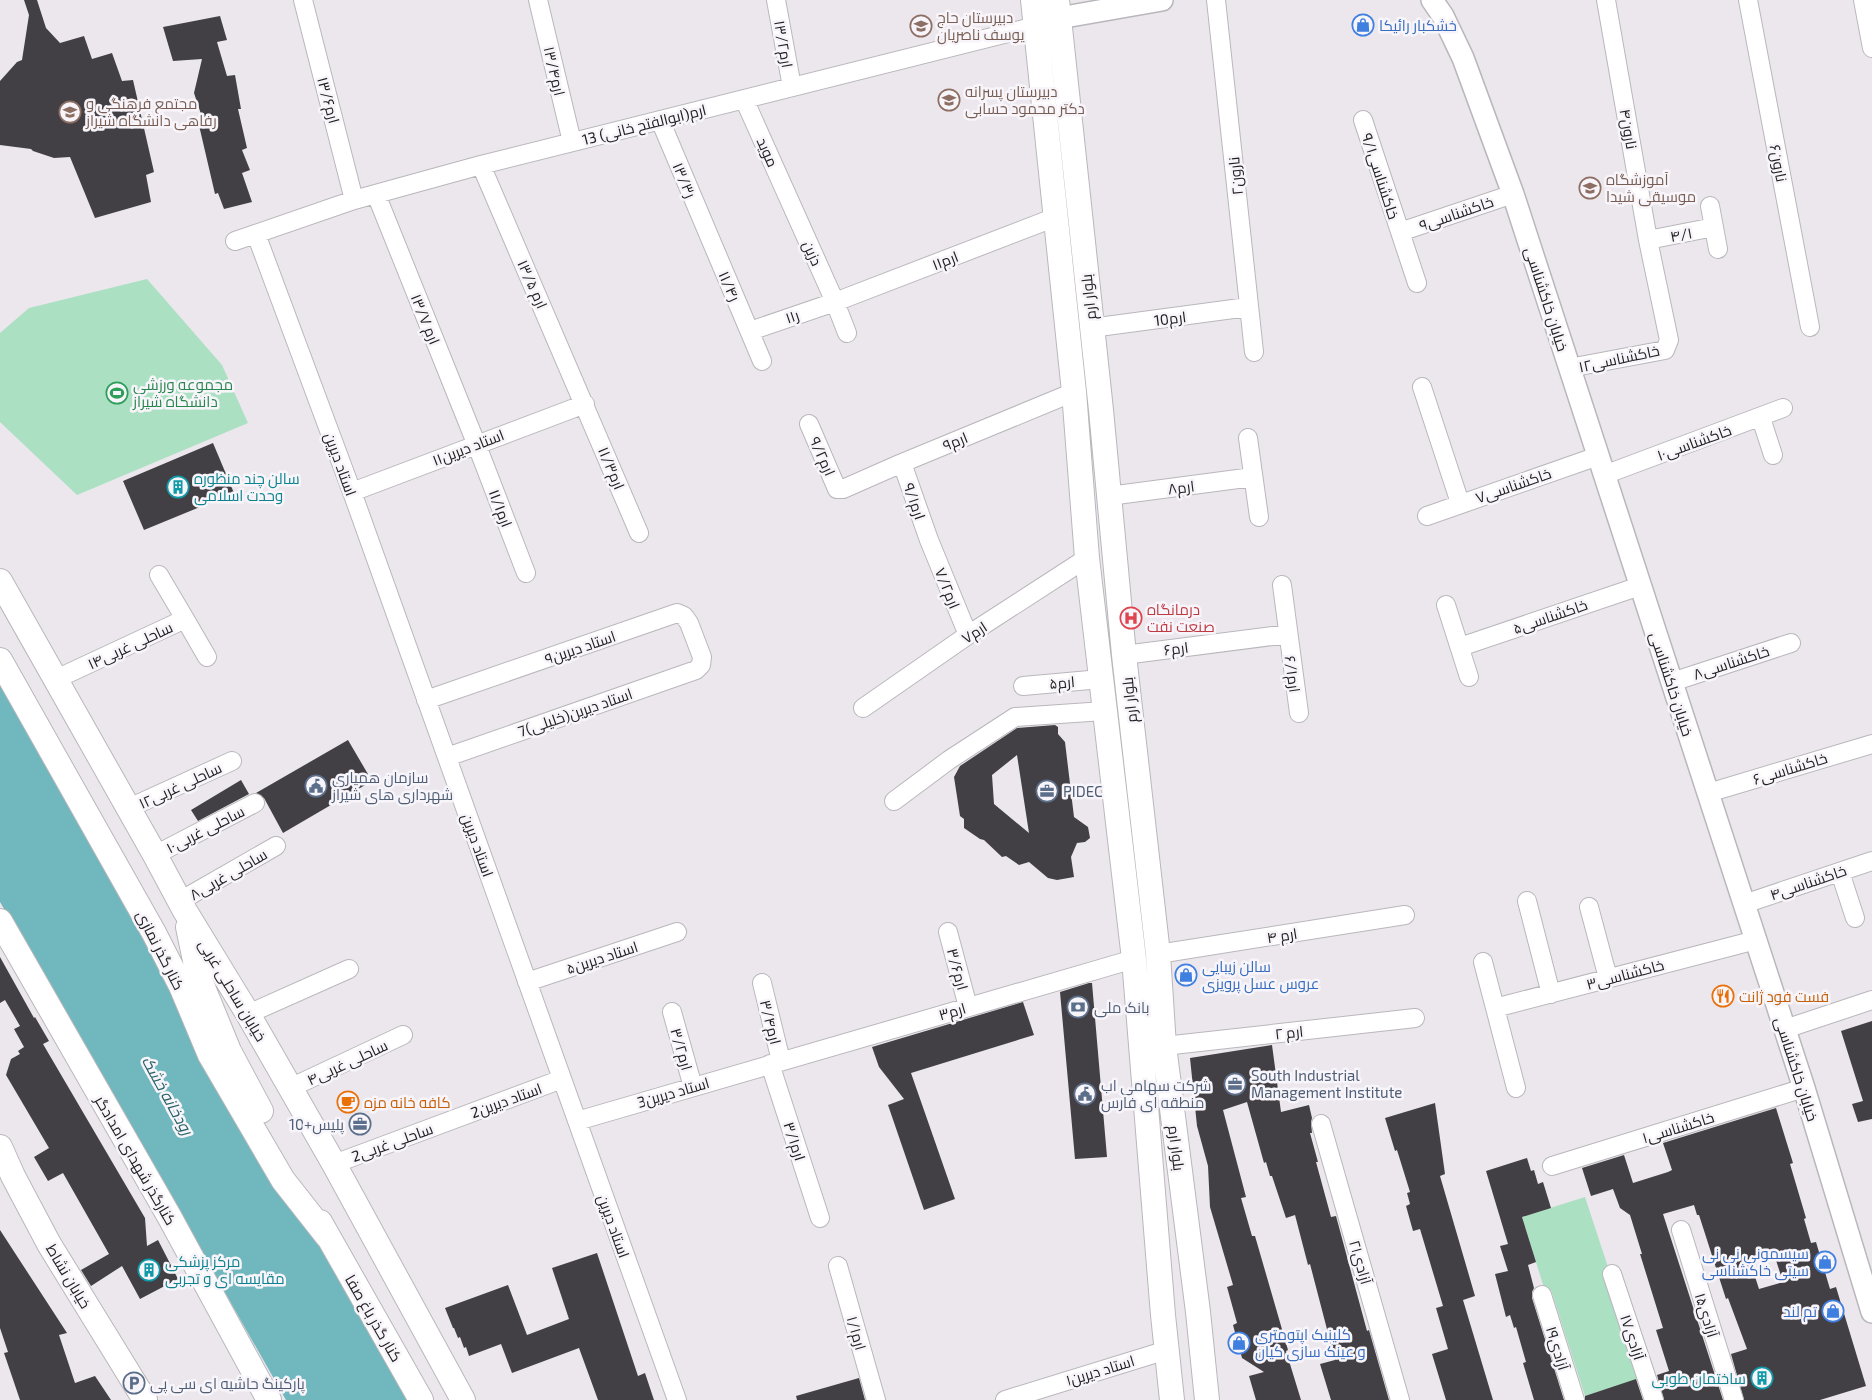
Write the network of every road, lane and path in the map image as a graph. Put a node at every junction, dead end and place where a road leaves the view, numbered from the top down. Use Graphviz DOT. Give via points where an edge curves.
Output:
graph roads {
  1 [pos="303,0"];
  2 [pos="538,0"];
  3 [pos="776,0"];
  4 [pos="1033,0"];
  5 [pos="1162,0"];
  6 [pos="1216,0"];
  7 [pos="1432,0"];
  8 [pos="1452,0"];
  9 [pos="1606,0"];
  10 [pos="1748,0"];
  11 [pos="1863,0"];
  12 [pos="1058,9"];
  13 [pos="1036,26"];
  14 [pos="1872,48"];
  15 [pos="1463,58"];
  16 [pos="792,87"];
  17 [pos="744,99"];
  18 [pos="660,120"];
  19 [pos="1363,120"];
  20 [pos="572,142"];
  21 [pos="481,165"];
  22 [pos="376,194"];
  23 [pos="1513,194"];
  24 [pos="354,200"];
  25 [pos="791,204"];
  26 [pos="1710,206"];
  27 [pos="1056,217"];
  28 [pos="1714,227"];
  29 [pos="1400,232"];
  30 [pos="256,234"];
  31 [pos="235,240"];
  32 [pos="710,240"];
  33 [pos="1648,240"];
  34 [pos="1718,249"];
  35 [pos="1416,283"];
  36 [pos="835,302"];
  37 [pos="1248,308"];
  38 [pos="1810,327"];
  39 [pos="1091,328"];
  40 [pos="750,331"];
  41 [pos="847,333"];
  42 [pos="1667,346"];
  43 [pos="1254,352"];
  44 [pos="762,361"];
  45 [pos="1570,368"];
  46 [pos="1422,387"];
  47 [pos="1075,401"];
  48 [pos="585,404"];
  49 [pos="1783,408"];
  50 [pos="1101,410"];
  51 [pos="1761,418"];
  52 [pos="809,424"];
  53 [pos="1248,438"];
  54 [pos="476,443"];
  55 [pos="1773,456"];
  56 [pos="902,463"];
  57 [pos="1601,465"];
  58 [pos="1253,477"];
  59 [pos="837,489"];
  60 [pos="352,492"];
  61 [pos="1109,496"];
  62 [pos="1460,503"];
  63 [pos="1427,516"];
  64 [pos="1259,517"];
  65 [pos="639,533"];
  66 [pos="929,540"];
  67 [pos="1087,558"];
  68 [pos="526,573"];
  69 [pos="159,575"];
  70 [pos="0,581"];
  71 [pos="1282,584"];
  72 [pos="1640,586"];
  73 [pos="1446,605"];
  74 [pos="185,620"];
  75 [pos="1288,634"];
  76 [pos="968,635"];
  77 [pos="1791,643"];
  78 [pos="1460,647"];
  79 [pos="1124,655"];
  80 [pos="207,657"];
  81 [pos="0,660"];
  82 [pos="701,665"];
  83 [pos="1470,677"];
  84 [pos="1101,679"];
  85 [pos="54,680"];
  86 [pos="1672,682"];
  87 [pos="1023,686"];
  88 [pos="426,700"];
  89 [pos="863,708"];
  90 [pos="1104,711"];
  91 [pos="1299,713"];
  92 [pos="1872,744"];
  93 [pos="447,757"];
  94 [pos="232,761"];
  95 [pos="1708,793"];
  96 [pos="894,801"];
  97 [pos="255,803"];
  98 [pos="129,808"];
  99 [pos="276,846"];
  100 [pos="155,855"];
  101 [pos="1872,861"];
  102 [pos="1840,872"];
  103 [pos="1527,901"];
  104 [pos="1744,904"];
  105 [pos="183,906"];
  106 [pos="1588,907"];
  107 [pos="1405,915"];
  108 [pos="1855,918"];
  109 [pos="0,921"];
  110 [pos="677,932"];
  111 [pos="948,932"];
  112 [pos="1756,940"];
  113 [pos="1158,954"];
  114 [pos="1134,959"];
  115 [pos="1483,962"];
  116 [pos="350,969"];
  117 [pos="1608,978"];
  118 [pos="527,982"];
  119 [pos="762,983"];
  120 [pos="1550,994"];
  121 [pos="1872,1000"];
  122 [pos="968,1007"];
  123 [pos="1495,1008"];
  124 [pos="672,1012"];
  125 [pos="248,1014"];
  126 [pos="1415,1018"];
  127 [pos="1784,1029"];
  128 [pos="403,1035"];
  129 [pos="1164,1046"];
  130 [pos="776,1063"];
  131 [pos="562,1079"];
  132 [pos="693,1087"];
  133 [pos="290,1088"];
  134 [pos="1516,1088"];
  135 [pos="1804,1088"];
  136 [pos="576,1120"];
  137 [pos="450,1121"];
  138 [pos="1322,1124"];
  139 [pos="0,1147"];
  140 [pos="334,1164"];
  141 [pos="1552,1166"];
  142 [pos="6,1179"];
  143 [pos="820,1218"];
  144 [pos="1681,1230"];
  145 [pos="327,1236"];
  146 [pos="838,1266"];
  147 [pos="1612,1274"];
  148 [pos="1542,1295"];
  149 [pos="1872,1312"];
  150 [pos="1167,1350"];
  151 [pos="146,1400"];
  152 [pos="269,1400"];
  153 [pos="421,1400"];
  154 [pos="463,1400"];
  155 [pos="677,1400"];
  156 [pos="876,1400"];
  157 [pos="1005,1400"];
  158 [pos="1172,1400"];
  159 [pos="1207,1400"];
  160 [pos="1400,1400"];
  161 [pos="1575,1400"];
  162 [pos="1654,1400"];
  163 [pos="1734,1400"];
  1 -- 24 [label="street, ۱۳/۶ارم"];
  2 -- 20 [label="street, ۱۳/۴ارم"];
  3 -- 16 [label="street, ۱۳/۲ارم"];
  4 -- 13 [label="main road, بلوار ارم"];
  5 -- 12 [label="street"];
  6 -- 37 [label="street, نارون۲"];
  7 -- 15 [label="street, خیابان خاکشناسی"];
  8 -- 15 [label="street, خیابان خاکشناسی"];
  9 -- 33 [label="street, نارون۴"];
  10 -- 38 [label="street, نارون۶"];
  11 -- 14 [label="street"];
  12 -- 39 [label="main road, بلوار ارم"];
  13 -- 16 [label="street, 13 ارم(ابوالفتح خانی)"];
  13 -- 27 [label="main road, بلوار ارم"];
  15 -- 23 [label="street, خیابان خاکشناسی"];
  16 -- 17 [label="street, 13 ارم(ابوالفتح خانی)"];
  17 -- 18 [label="street, 13 ارم(ابوالفتح خانی)"];
  17 -- 25 [label="street, موید"];
  18 -- 20 [label="street, 13 ارم(ابوالفتح خانی)"];
  18 -- 32 [label="street, ۱۳/۳ر"];
  19 -- 29 [label="street, ۹/۱خاکشناسی"];
  20 -- 21 [label="street, 13 ارم(ابوالفتح خانی)"];
  21 -- 22 [label="street, 13 ارم(ابوالفتح خانی)"];
  21 -- 48 [label="street, ۱۳/۵ ارم"];
  22 -- 24 [label="street, 13 ارم(ابوالفتح خانی)"];
  22 -- 54 [label="street, ۱۳/۷ ارم"];
  23 -- 29 [label="street, خاکشناسی۹"];
  23 -- 45 [label="street, خیابان خاکشناسی"];
  24 -- 30 [label="street, 13 ارم(ابوالفتح خانی)"];
  25 -- 36 [label="street, دزین"];
  26 -- 28 [label="street"];
  27 -- 36 [label="street, ارم۱۱"];
  27 -- 47 [label="main road, بلوار ارم"];
  28 -- 33 [label="street, ۴/۱"];
  28 -- 34 [label="street"];
  29 -- 35 [label="street, ۹/۱خاکشناسی"];
  30 -- 31 [label="street, 13 ارم(ابوالفتح خانی)"];
  30 -- 60 [label="street, استاد دیرین"];
  32 -- 40 [label="street, ۱۱/۴ر"];
  33 -- 42 [label="street, نارون۴" via="1669,340"];
  36 -- 40 [label="street, ۱۱ر"];
  36 -- 41 [label="street, دزین"];
  37 -- 39 [label="street, ارم10"];
  37 -- 43 [label="street, نارون۲"];
  39 -- 50 [label="main road, بلوار ارم"];
  40 -- 44 [label="street, ۱۱/۴ر"];
  42 -- 45 [label="street, خاکشناسی۱۲" via="1664,350"];
  45 -- 57 [label="street, خیابان خاکشناسی"];
  46 -- 62 [label="street"];
  47 -- 50 [label="main road"];
  47 -- 56 [label="street, ارم۹"];
  47 -- 67 [label="main road, بلوار ارم"];
  48 -- 54 [label="street, استاد دیرین۱۱"];
  48 -- 65 [label="street, ۱۱/۳ارم"];
  49 -- 51 [label="street, خاکشناسی۱۰"];
  50 -- 61 [label="main road, بلوار ارم"];
  51 -- 55 [label="street"];
  51 -- 57 [label="street, خاکشناسی۱۰"];
  52 -- 59 [label="street, ۹/۲ارم"];
  53 -- 58 [label="street"];
  54 -- 60 [label="street, استاد دیرین۱۱"];
  54 -- 68 [label="street, ۱۱/۱ارم"];
  56 -- 59 [label="street, ارم۹"];
  56 -- 66 [label="street, ۹/۱ارم"];
  57 -- 62 [label="street, خاکشناسی۷"];
  57 -- 72 [label="street, خیابان خاکشناسی"];
  58 -- 61 [label="street, ارم۸"];
  58 -- 64 [label="street"];
  60 -- 88 [label="street, استاد دیرین"];
  61 -- 79 [label="main road, بلوار ارم"];
  62 -- 63 [label="street, خاکشناسی۷"];
  66 -- 76 [label="street, ۷/۲ارم"];
  67 -- 76 [label="street, ارم۷"];
  67 -- 84 [label="main road, بلوار ارم"];
  69 -- 74 [label="street, ساحلی غربی۱۴"];
  70 -- 85 [label="main road, خیابان ساحلی غربی"];
  71 -- 75 [label="street, ۶/۱ارم"];
  72 -- 78 [label="street, خاکشناسی۵"];
  72 -- 86 [label="street, خیابان خاکشناسی"];
  73 -- 78 [label="street"];
  74 -- 80 [label="street"];
  74 -- 85 [label="street, ساحلی غربی۱۴"];
  75 -- 79 [label="street, ارم۶"];
  75 -- 91 [label="street, ۶/۱ارم"];
  76 -- 89 [label="street, ارم۷"];
  77 -- 86 [label="street, خاکشناسی۸"];
  78 -- 83 [label="street"];
  79 -- 113 [label="main road, بلوار ارم"];
  81 -- 145 [label="main road, کنار گذر نمازی" via="154,933 210,1055 283,1180"];
  82 -- 88 [label="street, استاد دیرین۹" via="702,657 689,623 677,613"];
  82 -- 93 [label="street, 7استاد دیرین(خلیلی)" via="696,670"];
  84 -- 87 [label="street, ارم۵"];
  84 -- 90 [label="main road, بلوار ارم"];
  85 -- 98 [label="main road, خیابان ساحلی غربی"];
  86 -- 95 [label="street, خیابان خاکشناسی"];
  88 -- 93 [label="street, استاد دیرین"];
  90 -- 96 [label="street" via="1014,718"];
  90 -- 114 [label="main road, بلوار ارم"];
  92 -- 95 [label="street, خاکشناسی۶"];
  93 -- 118 [label="street, استاد دیرین"];
  94 -- 98 [label="street, ساحلی غربی۱۲"];
  95 -- 104 [label="street, خیابان خاکشناسی"];
  97 -- 100 [label="street, ساحلی غربی۱۰"];
  98 -- 100 [label="main road, خیابان ساحلی غربی"];
  99 -- 105 [label="street, ساحلی غربی۸"];
  100 -- 105 [label="main road, خیابان ساحلی غربی"];
  101 -- 102 [label="street, خاکشناسی۴"];
  102 -- 104 [label="street, خاکشناسی۴"];
  102 -- 108 [label="street"];
  103 -- 120 [label="street"];
  104 -- 112 [label="street, خیابان خاکشناسی"];
  105 -- 125 [label="main road, خیابان ساحلی غربی"];
  105 -- 145 [label="main road" via="198,975 229,1051"];
  106 -- 117 [label="street"];
  107 -- 113 [label="street, ارم ۴"];
  109 -- 152 [label="main road, کنارگذر شهدای امدادگر" via="169,1216"];
  110 -- 118 [label="street, استاد دیرین۵"];
  111 -- 122 [label="street, ۳/۶ارم"];
  112 -- 117 [label="street, خاکشناسی۳"];
  112 -- 127 [label="street, خیابان خاکشناسی"];
  113 -- 129 [label="main road, بلوار ارم"];
  114 -- 122 [label="street, ارم۳"];
  114 -- 150 [label="main road, بلوار ارم"];
  115 -- 123 [label="street"];
  116 -- 125 [label="street"];
  117 -- 120 [label="street, خاکشناسی۳"];
  118 -- 131 [label="street, استاد دیرین"];
  119 -- 130 [label="street, ۳/۴ارم"];
  120 -- 123 [label="street, خاکشناسی۳"];
  121 -- 127 [label="street"];
  122 -- 130 [label="street, ارم۳"];
  123 -- 134 [label="street"];
  124 -- 132 [label="street, ۳/۲ارم"];
  125 -- 133 [label="main road, خیابان ساحلی غربی"];
  126 -- 129 [label="street, ارم ۲"];
  127 -- 135 [label="street, خیابان خاکشناسی"];
  128 -- 133 [label="street, ساحلی غربی۴"];
  129 -- 159 [label="main road, بلوار ارم"];
  130 -- 132 [label="street, 3استاد دیرین"];
  130 -- 143 [label="street, ۳/۱ارم"];
  131 -- 136 [label="street, استاد دیرین"];
  131 -- 137 [label="street, 2استاد دیرین"];
  132 -- 136 [label="street, 3استاد دیرین"];
  133 -- 140 [label="main road, خیابان ساحلی غربی"];
  135 -- 141 [label="street, خاکشناسی۱"];
  135 -- 149 [label="street, خیابان خاکشناسی"];
  136 -- 155 [label="street, استاد دیرین"];
  137 -- 140 [label="street, 2ساحلی غربی"];
  138 -- 160 [label="street, آزادی۲۱"];
  139 -- 142 [label="main road, خیابان نشاط"];
  140 -- 154 [label="main road, خیابان ساحلی غربی"];
  142 -- 151 [label="main road, خیابان نشاط"];
  144 -- 163 [label="street, آزادی۱۵"];
  145 -- 153 [label="main road, کنار گذر باغ صفا"];
  146 -- 156 [label="street, ۱/۱ارم"];
  147 -- 162 [label="street, آزادی۱۷"];
  148 -- 161 [label="street, آزادی۱۹"];
  150 -- 157 [label="street, استاد دیرین۱"];
  150 -- 158 [label="main road, بلوار ارم"];
}
